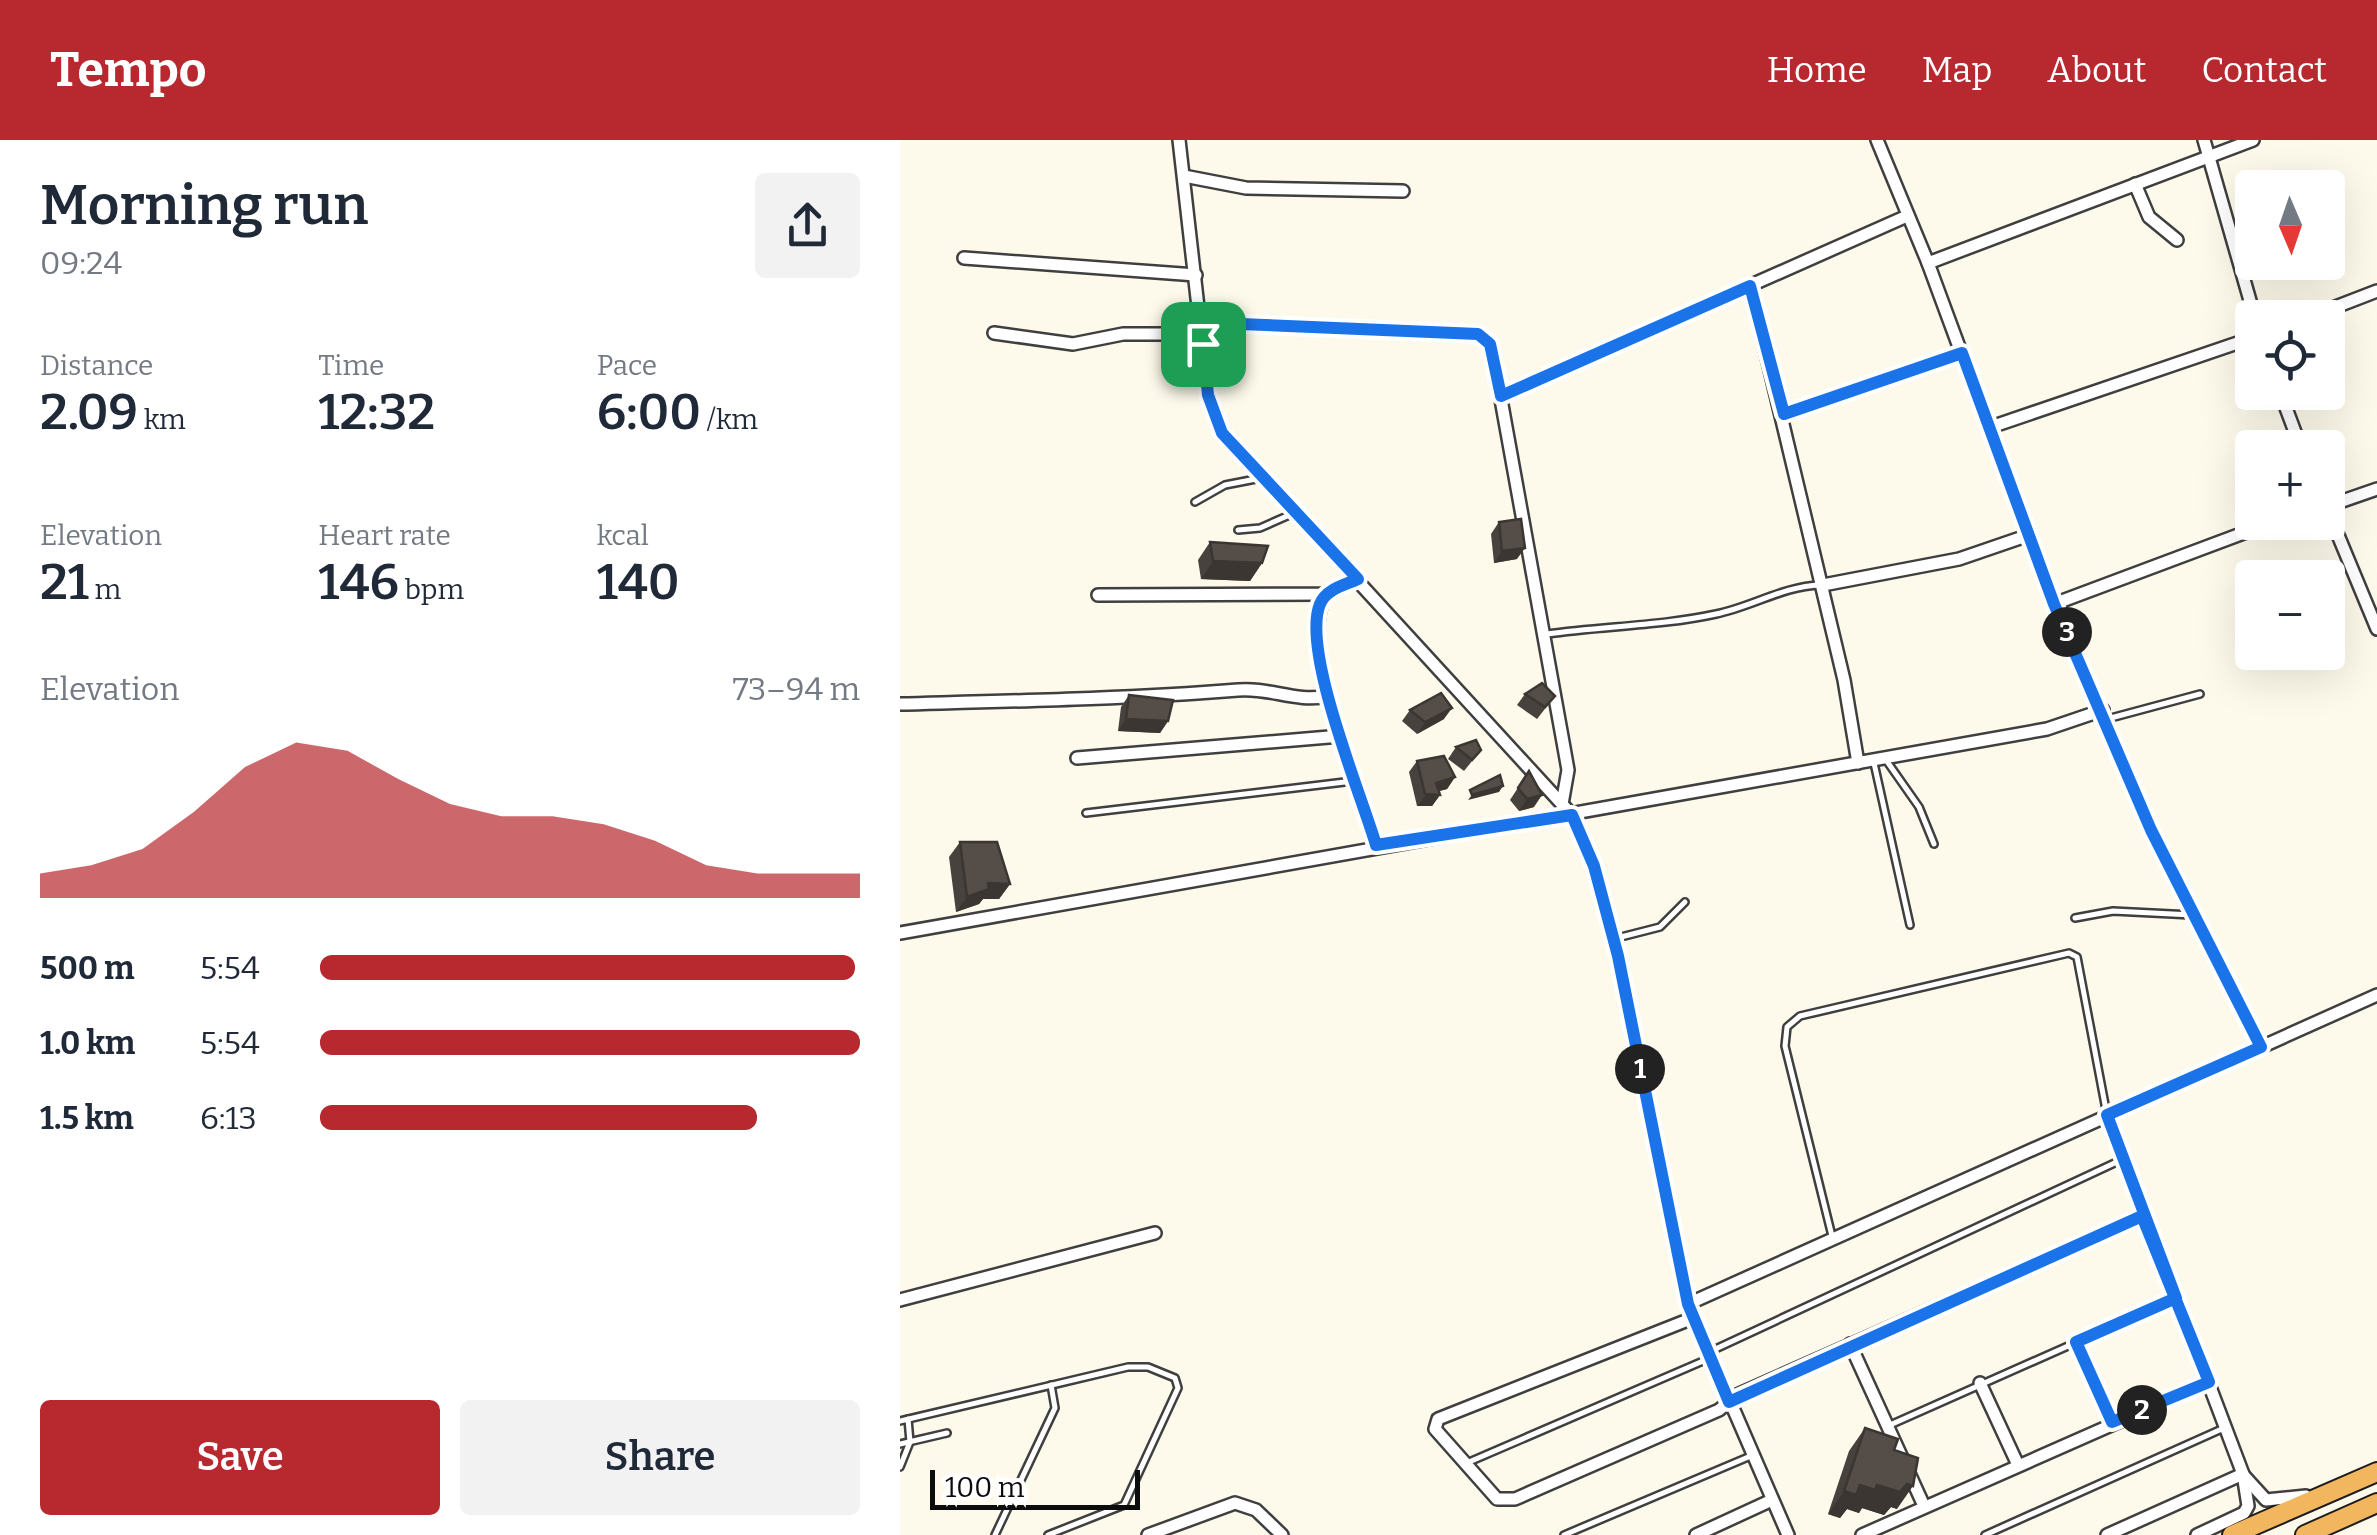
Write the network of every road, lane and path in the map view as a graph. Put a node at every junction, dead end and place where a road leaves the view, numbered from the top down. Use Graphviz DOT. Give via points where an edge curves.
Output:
graph roads {
  1 [pos="1179,140"];
  2 [pos="1877,140"];
  3 [pos="2204,140"];
  4 [pos="2253,140"];
  5 [pos="2209,156"];
  6 [pos="1184,176"];
  7 [pos="2135,184"];
  8 [pos="1402,191"];
  9 [pos="1907,216"];
  10 [pos="2177,240"];
  11 [pos="964,258"];
  12 [pos="1928,263"];
  13 [pos="1196,276"];
  14 [pos="1750,286"];
  15 [pos="2377,291"];
  16 [pos="2250,300"];
  17 [pos="2345,303"];
  18 [pos="994,333"];
  19 [pos="1203,339"];
  20 [pos="2235,344"];
  21 [pos="1962,353"];
  22 [pos="1501,396"];
  23 [pos="1784,414"];
  24 [pos="1988,428"];
  25 [pos="1261,478"];
  26 [pos="2377,489"];
  27 [pos="2345,501"];
  28 [pos="1195,502"];
  29 [pos="1294,513"];
  30 [pos="1238,530"];
  31 [pos="2029,535"];
  32 [pos="2235,536"];
  33 [pos="2341,540"];
  34 [pos="1358,579"];
  35 [pos="1822,586"];
  36 [pos="1326,594"];
  37 [pos="1098,595"];
  38 [pos="2054,604"];
  39 [pos="2377,629"];
  40 [pos="1543,634"];
  41 [pos="2200,694"];
  42 [pos="1328,696"];
  43 [pos="900,704"];
  44 [pos="2103,715"];
  45 [pos="1342,736"];
  46 [pos="1076,758"];
  47 [pos="1878,759"];
  48 [pos="1858,763"];
  49 [pos="1356,781"];
  50 [pos="1562,804"];
  51 [pos="1086,813"];
  52 [pos="1572,815"];
  53 [pos="1934,844"];
  54 [pos="1376,845"];
  55 [pos="1685,902"];
  56 [pos="2195,916"];
  57 [pos="2075,918"];
  58 [pos="1910,925"];
  59 [pos="900,933"];
  60 [pos="1614,939"];
  61 [pos="2377,995"];
  62 [pos="2261,1047"];
  63 [pos="2107,1115"];
  64 [pos="2124,1159"];
  65 [pos="2142,1216"];
  66 [pos="1155,1234"];
  67 [pos="1832,1239"];
  68 [pos="2176,1298"];
  69 [pos="900,1300"];
  70 [pos="1688,1304"];
  71 [pos="1693,1318"];
  72 [pos="2076,1342"];
  73 [pos="1850,1344"];
  74 [pos="1708,1355"];
  75 [pos="2209,1382"];
  76 [pos="1980,1383"];
  77 [pos="1051,1385"];
  78 [pos="1729,1402"];
  79 [pos="904,1420"];
  80 [pos="2112,1422"];
  81 [pos="1888,1426"];
  82 [pos="2227,1427"];
  83 [pos="947,1433"];
  84 [pos="910,1442"];
  85 [pos="900,1444"];
  86 [pos="1752,1455"];
  87 [pos="1465,1464"];
  88 [pos="2018,1465"];
  89 [pos="900,1467"];
  90 [pos="2377,1472"];
  91 [pos="2243,1474"];
  92 [pos="2334,1491"];
  93 [pos="1772,1500"];
  94 [pos="2377,1504"];
  95 [pos="1924,1506"];
  96 [pos="995,1535"];
  97 [pos="1048,1535"];
  98 [pos="1148,1535"];
  99 [pos="1282,1535"];
  100 [pos="1564,1535"];
  101 [pos="1696,1535"];
  102 [pos="1788,1535"];
  103 [pos="1862,1535"];
  104 [pos="1985,1535"];
  105 [pos="2108,1535"];
  106 [pos="2197,1535"];
  107 [pos="2232,1535"];
  108 [pos="2305,1535"];
  109 [pos="2330,1535"];
  1 -- 6 [label="street"];
  2 -- 9 [label="street"];
  3 -- 5 [label="street"];
  4 -- 5 [label="street"];
  5 -- 7 [label="street"];
  5 -- 16 [label="street"];
  6 -- 8 [label="street" via="1246,188"];
  6 -- 13 [label="street"];
  7 -- 10 [label="street" via="2150,216"];
  7 -- 12 [label="street"];
  9 -- 12 [label="street"];
  9 -- 14 [label="street"];
  11 -- 13 [label="street"];
  12 -- 21 [label="street"];
  13 -- 19 [label="street"];
  14 -- 22 [label="street"];
  14 -- 23 [label="street"];
  15 -- 17 [label="street"];
  18 -- 19 [label="street" via="1073,344 1123,334"];
  19 -- 22 [label="street" via="1223,339 1240,324 1478,334 1490,344"];
  19 -- 25 [label="street" via="1214,414 1233,450"];
  20 -- 24 [label="street"];
  21 -- 23 [label="street"];
  21 -- 24 [label="street"];
  22 -- 40 [label="street"];
  23 -- 35 [label="street"];
  24 -- 31 [label="street"];
  25 -- 28 [label="lane" via="1226,485"];
  25 -- 29 [label="street"];
  26 -- 27 [label="street"];
  29 -- 30 [label="lane"];
  29 -- 34 [label="street"];
  31 -- 35 [label="street" via="1940,563"];
  31 -- 38 [label="street"];
  32 -- 38 [label="street"];
  33 -- 39 [label="street"];
  34 -- 36 [label="street"];
  34 -- 50 [label="street"];
  35 -- 40 [label="lane" via="1792,588 1695,619"];
  35 -- 48 [label="street"];
  36 -- 37 [label="street"];
  36 -- 42 [label="street" via="1317,632"];
  38 -- 44 [label="street"];
  40 -- 50 [label="street" via="1568,770"];
  41 -- 44 [label="lane"];
  42 -- 43 [label="street" via="1306,701 1242,690"];
  42 -- 45 [label="street"];
  44 -- 47 [label="street"];
  44 -- 56 [label="street"];
  45 -- 46 [label="street"];
  45 -- 49 [label="street"];
  47 -- 48 [label="street"];
  47 -- 53 [label="lane" via="1919,808"];
  47 -- 58 [label="lane"];
  48 -- 52 [label="street"];
  49 -- 51 [label="lane"];
  49 -- 54 [label="street"];
  50 -- 52 [label="street"];
  52 -- 54 [label="street"];
  52 -- 60 [label="street"];
  54 -- 59 [label="street"];
  55 -- 60 [label="lane" via="1660,927"];
  56 -- 57 [label="lane" via="2113,911"];
  56 -- 62 [label="street"];
  60 -- 70 [label="street"];
  61 -- 62 [label="street"];
  62 -- 63 [label="street"];
  63 -- 64 [label="street"];
  63 -- 67 [label="street"];
  63 -- 67 [label="lane" via="2077,957 2069,953 1800,1016 1787,1028 1786,1046"];
  64 -- 65 [label="street"];
  64 -- 74 [label="lane"];
  65 -- 68 [label="street"];
  65 -- 73 [label="street"];
  66 -- 69 [label="street"];
  67 -- 70 [label="street"];
  68 -- 72 [label="lane"];
  68 -- 75 [label="street"];
  70 -- 71 [label="street"];
  71 -- 74 [label="street"];
  71 -- 87 [label="street" via="1438,1419 1438,1434"];
  72 -- 76 [label="lane"];
  72 -- 80 [label="street"];
  73 -- 78 [label="street"];
  73 -- 81 [label="street"];
  74 -- 78 [label="street"];
  74 -- 87 [label="lane"];
  75 -- 80 [label="street"];
  75 -- 82 [label="street"];
  76 -- 81 [label="lane"];
  76 -- 88 [label="street"];
  77 -- 79 [label="lane"];
  77 -- 96 [label="lane" via="1055,1408"];
  77 -- 97 [label="lane" via="1137,1366 1179,1384 1124,1504"];
  78 -- 86 [label="street"];
  78 -- 87 [label="street" via="1514,1499 1497,1499"];
  79 -- 84 [label="lane"];
  80 -- 88 [label="street"];
  81 -- 95 [label="street"];
  82 -- 91 [label="street"];
  82 -- 104 [label="lane"];
  83 -- 84 [label="lane"];
  84 -- 85 [label="lane"];
  84 -- 89 [label="lane"];
  86 -- 93 [label="street"];
  86 -- 100 [label="lane"];
  88 -- 95 [label="street"];
  90 -- 92 [label="highway"];
  91 -- 92 [label="street" via="2266,1500"];
  91 -- 105 [label="street"];
  91 -- 106 [label="street" via="2244,1513"];
  92 -- 107 [label="highway"];
  93 -- 101 [label="street"];
  93 -- 102 [label="street"];
  94 -- 108 [label="highway"];
  94 -- 109 [label="highway"];
  95 -- 103 [label="street"];
  98 -- 99 [label="street" via="1235,1503 1256,1510"];
}
